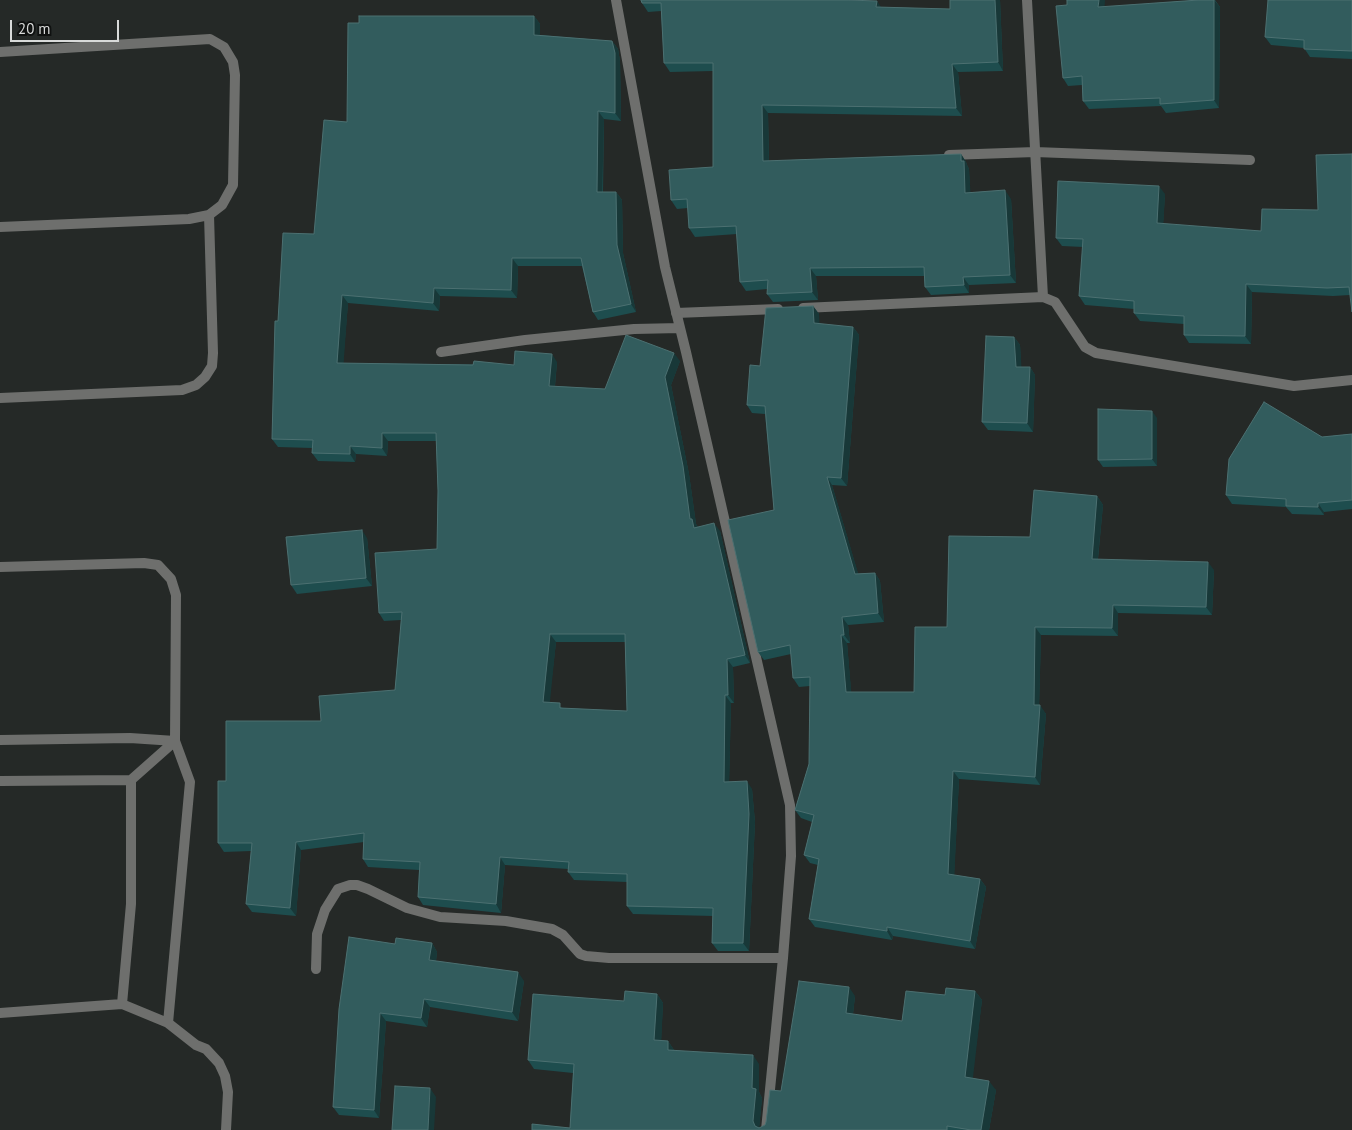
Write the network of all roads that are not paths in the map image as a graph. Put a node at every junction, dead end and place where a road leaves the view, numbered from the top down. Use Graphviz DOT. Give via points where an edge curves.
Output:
graph roads {
  1 [pos="616,0"];
  2 [pos="1027,0"];
  3 [pos="0,52"];
  4 [pos="1035,152"];
  5 [pos="939,156"];
  6 [pos="1250,160"];
  7 [pos="209,215"];
  8 [pos="0,227"];
  9 [pos="1043,297"];
  10 [pos="676,313"];
  11 [pos="680,328"];
  12 [pos="441,352"];
  13 [pos="1352,380"];
  14 [pos="0,398"];
  15 [pos="0,567"];
  16 [pos="0,740"];
  17 [pos="175,741"];
  18 [pos="131,780"];
  19 [pos="0,781"];
  20 [pos="783,958"];
  21 [pos="316,969"];
  22 [pos="122,1004"];
  23 [pos="0,1013"];
  24 [pos="168,1023"];
  25 [pos="226,1130"];
  26 [pos="766,1130"];
  1 -- 10 [label="street" via="664,267"];
  2 -- 4 [label="street"];
  3 -- 7 [label="street" via="210,39 224,47 233,62 235,75 233,185 222,205"];
  4 -- 5 [label="street"];
  4 -- 6 [label="street"];
  4 -- 9 [label="street"];
  7 -- 8 [label="street" via="190,219"];
  7 -- 14 [label="street" via="213,359 212,366 196,385 182,390"];
  9 -- 10 [label="street"];
  9 -- 13 [label="street" via="1055,302 1085,347 1096,353 1294,386"];
  10 -- 11 [label="street"];
  11 -- 12 [label="street" via="543,338"];
  11 -- 20 [label="street" via="789,798 791,850"];
  15 -- 17 [label="street" via="144,563 158,565 167,573 176,595"];
  16 -- 17 [label="street" via="112,738"];
  17 -- 18 [label="street"];
  17 -- 24 [label="street" via="190,782"];
  18 -- 19 [label="street"];
  18 -- 22 [label="street" via="131,904"];
  20 -- 21 [label="street" via="586,956 552,929 506,921 440,917 407,908 368,889 350,885 338,889 325,910 317,934"];
  20 -- 26 [label="street"];
  22 -- 23 [label="street"];
  22 -- 24 [label="street"];
  24 -- 25 [label="street" via="219,1063 228,1092"];
}
